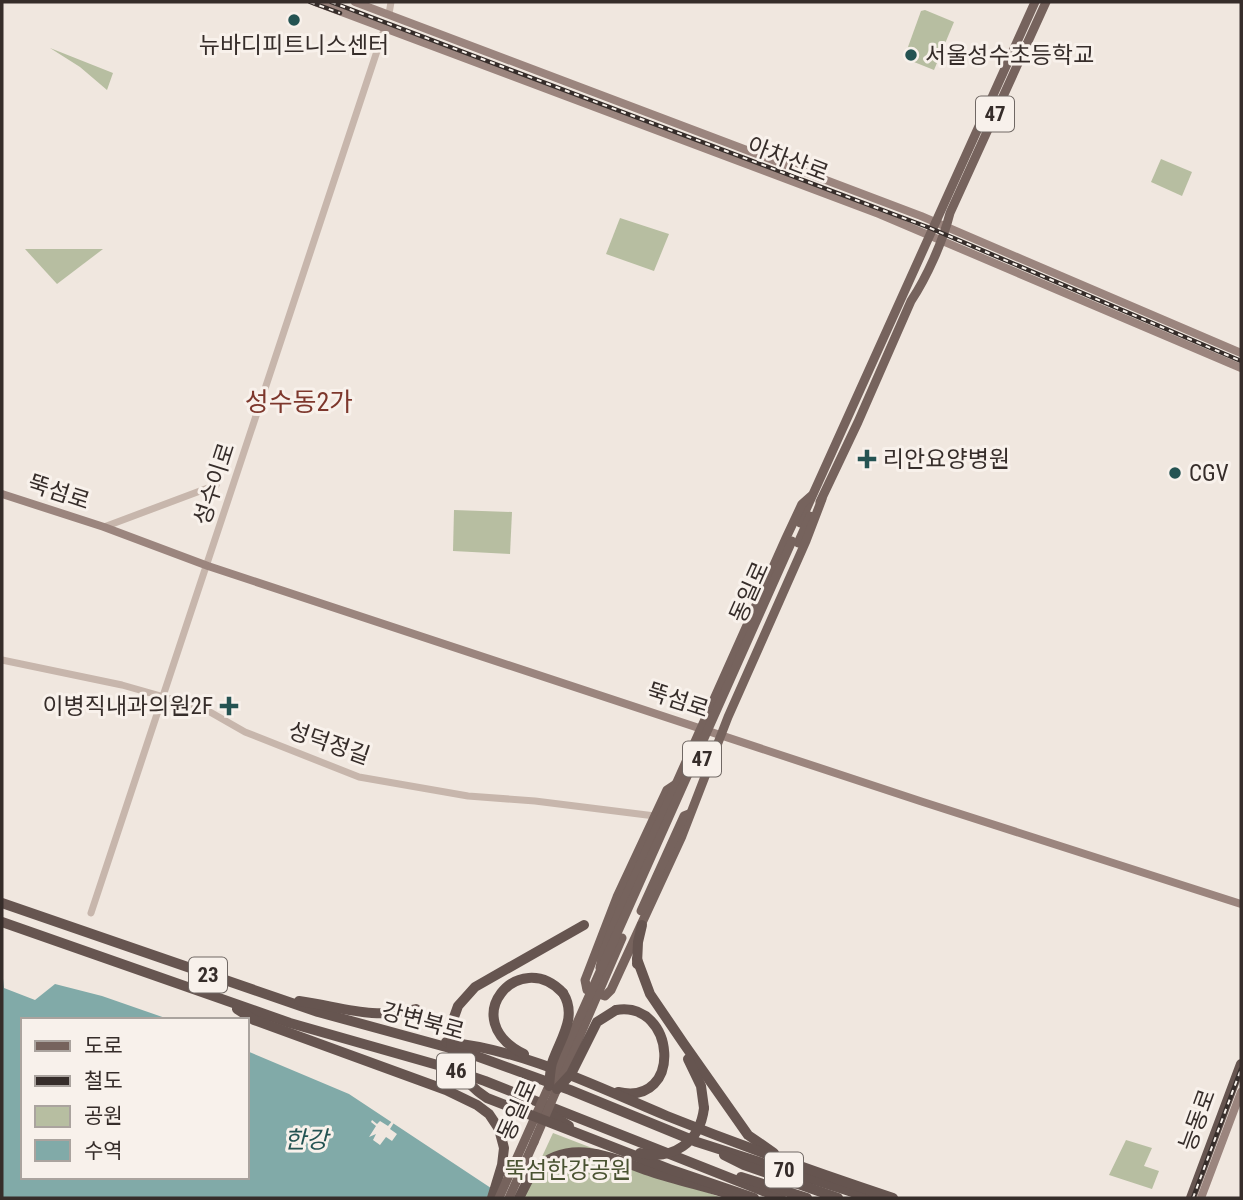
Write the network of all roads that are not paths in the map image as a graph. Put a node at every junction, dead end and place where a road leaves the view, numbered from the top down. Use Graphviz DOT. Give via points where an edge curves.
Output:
graph roads {
  1 [pos="315,2"];
  2 [pos="355,2"];
  3 [pos="391,2"];
  4 [pos="1035,2"];
  5 [pos="1046,2"];
  6 [pos="389,14"];
  7 [pos="385,27"];
  8 [pos="1016,43"];
  9 [pos="1018,64"];
  10 [pos="634,109"];
  11 [pos="632,121"];
  12 [pos="955,179"];
  13 [pos="959,193"];
  14 [pos="935,222"];
  15 [pos="947,227"];
  16 [pos="929,234"];
  17 [pos="941,239"];
  18 [pos="1241,353"];
  19 [pos="1241,368"];
  20 [pos="216,485"];
  21 [pos="2,494"];
  22 [pos="817,497"];
  23 [pos="104,527"];
  24 [pos="208,565"];
  25 [pos="2,660"];
  26 [pos="163,696"];
  27 [pos="701,728"];
  28 [pos="722,735"];
  29 [pos="689,814"];
  30 [pos="656,821"];
  31 [pos="2,903"];
  32 [pos="1241,904"];
  33 [pos="91,913"];
  34 [pos="2,922"];
  35 [pos="584,925"];
  36 [pos="642,925"];
  37 [pos="638,960"];
  38 [pos="603,974"];
  39 [pos="269,996"];
  40 [pos="225,1000"];
  41 [pos="416,1009"];
  42 [pos="416,1038"];
  43 [pos="1241,1055"];
  44 [pos="540,1063"];
  45 [pos="1241,1064"];
  46 [pos="1241,1076"];
  47 [pos="599,1086"];
  48 [pos="553,1087"];
  49 [pos="1241,1092"];
  50 [pos="527,1097"];
  51 [pos="697,1142"];
  52 [pos="681,1157"];
  53 [pos="819,1172"];
  54 [pos="492,1198"];
  55 [pos="499,1198"];
  56 [pos="509,1198"];
  57 [pos="519,1198"];
  58 [pos="741,1198"];
  59 [pos="754,1198"];
  60 [pos="781,1198"];
  61 [pos="807,1198"];
  62 [pos="838,1198"];
  63 [pos="871,1198"];
  64 [pos="893,1198"];
  65 [pos="1195,1198"];
  1 -- 7 [label="main road, 아차산로"];
  2 -- 6 [label="main road, 아차산로"];
  3 -- 6 [label="street"];
  4 -- 8 [label="main road, 동일로 / 47"];
  5 -- 9 [label="main road, 동일로 / 47"];
  6 -- 10 [label="main road, 아차산로"];
  7 -- 11 [label="main road, 아차산로"];
  7 -- 24 [label="street, 성수이로"];
  8 -- 9 [label="main road" via="1023,43"];
  8 -- 12 [label="main road, 동일로 / 47"];
  9 -- 13 [label="main road, 동일로 / 47"];
  10 -- 11 [label="main road" via="638,114"];
  10 -- 14 [label="main road, 아차산로"];
  11 -- 16 [label="main road, 아차산로"];
  12 -- 13 [label="main road" via="953,193"];
  12 -- 14 [label="main road, 동일로 / 47"];
  13 -- 15 [label="main road, 동일로 / 47"];
  14 -- 15 [label="main road, 아차산로"];
  14 -- 16 [label="main road, 동일로 / 47"];
  15 -- 17 [label="main road, 동일로 / 47"];
  15 -- 18 [label="main road, 아차산로"];
  16 -- 17 [label="main road, 아차산로"];
  16 -- 22 [label="main road, 동일로 / 47"];
  17 -- 19 [label="main road, 아차산로"];
  17 -- 22 [label="main road, 동일로 / 47"];
  20 -- 23 [label="street, 뚝섬로"];
  21 -- 23 [label="main road, 뚝섬로"];
  22 -- 27 [label="main road" via="802,504 796,515"];
  22 -- 28 [label="main road, 동일로" via="806,541"];
  22 -- 38 [label="main road, 동일로 / 47, bridge"];
  23 -- 24 [label="main road, 뚝섬로"];
  24 -- 26 [label="street, 성수이로"];
  24 -- 27 [label="main road, 뚝섬로"];
  25 -- 26 [label="street, 성덕정길"];
  26 -- 30 [label="street, 성덕정길" via="203,708 245,732 359,777"];
  26 -- 33 [label="street, 성수이로"];
  27 -- 28 [label="main road, 뚝섬로"];
  27 -- 30 [label="main road"];
  28 -- 29 [label="main road, 동일로"];
  28 -- 32 [label="main road, 뚝섬로"];
  29 -- 36 [label="main road, 동일로"];
  29 -- 38 [label="main road, bridge" via="684,816 629,939"];
  30 -- 36 [label="main road, 동일로" via="617,897 585,981 587,990 609,994"];
  30 -- 38 [label="main road, bridge" via="603,953"];
  31 -- 39 [label="highway, 강변북로 / 23"];
  34 -- 40 [label="highway, 강변북로 / 23"];
  35 -- 59 [label="highway, bridge" via="475,987 458,1006 451,1038 455,1060 467,1083 487,1098"];
  36 -- 37 [label="highway"];
  37 -- 50 [label="highway, bridge" via="648,998 701,1086 704,1108 695,1135 673,1153 649,1156 562,1124"];
  37 -- 53 [label="highway" via="650,994 748,1135 769,1151"];
  38 -- 48 [label="main road, 동일로 / 47, bridge"];
  39 -- 41 [label="highway" via="372,1015"];
  39 -- 42 [label="highway, 강변북로 / 23"];
  40 -- 50 [label="highway, 강변북로 / 46"];
  40 -- 54 [label="highway, 23" via="254,1020 477,1105 499,1129 504,1148"];
  42 -- 44 [label="highway, 23" via="475,1045"];
  42 -- 51 [label="highway, 강변북로 / 46" via="512,1069"];
  43 -- 65 [label="main road, 능동로"];
  44 -- 47 [label="highway, 23"];
  44 -- 48 [label="highway, bridge" via="501,1039 495,1027 494,1007 505,988 525,978 554,984 568,1003 569,1022 551,1066"];
  45 -- 65 [label="highway"];
  46 -- 65 [label="highway"];
  47 -- 48 [label="highway, 23, bridge" via="638,1093 657,1081 664,1066 664,1046 656,1026 639,1013 616,1010 597,1022 571,1074"];
  47 -- 53 [label="highway" via="749,1149"];
  48 -- 55 [label="main road, 동일로 / 47, bridge"];
  48 -- 56 [label="main road, 동일로 / 47, bridge"];
  49 -- 65 [label="main road, 능동로"];
  50 -- 52 [label="highway, 강변북로 / 46"];
  51 -- 62 [label="highway" via="744,1165"];
  51 -- 63 [label="highway, 강변북로 / 70"];
  52 -- 60 [label="highway, 강변북로 / 46"];
  52 -- 61 [label="highway"];
  53 -- 64 [label="highway"];
  57 -- 58 [label="highway, bridge" via="534,1171 554,1157 576,1152 609,1157"];
}
